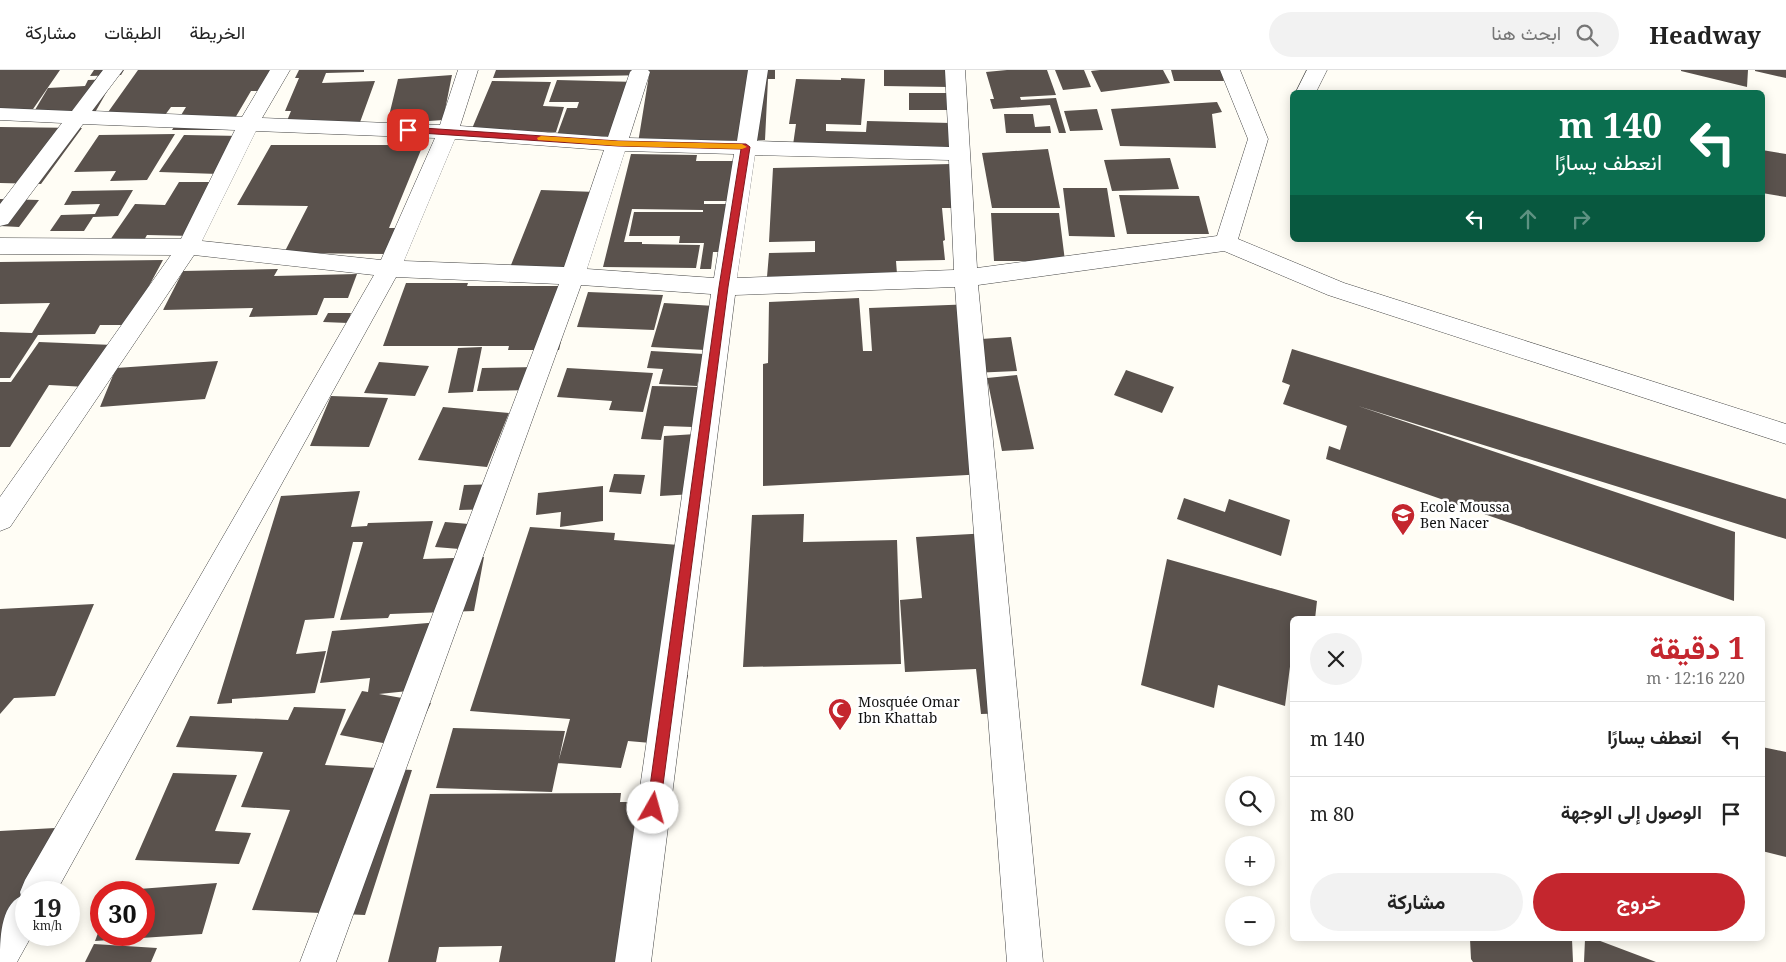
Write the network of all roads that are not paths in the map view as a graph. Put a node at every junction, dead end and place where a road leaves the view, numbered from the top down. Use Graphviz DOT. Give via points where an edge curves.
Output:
graph roads {
  1 [pos="113,70"];
  2 [pos="280,70"];
  3 [pos="468,70"];
  4 [pos="758,70"];
  5 [pos="955,70"];
  6 [pos="1230,70"];
  7 [pos="1317,70"];
  8 [pos="640,72"];
  9 [pos="1307,90"];
  10 [pos="0,114"];
  11 [pos="78,116"];
  12 [pos="249,123"];
  13 [pos="448,132"];
  14 [pos="618,144"];
  15 [pos="746,147"];
  16 [pos="958,154"];
  17 [pos="0,219"];
  18 [pos="1226,243"];
  19 [pos="0,246"];
  20 [pos="188,248"];
  21 [pos="389,269"];
  22 [pos="574,276"];
  23 [pos="966,278"];
  24 [pos="724,287"];
  25 [pos="1786,434"];
  26 [pos="0,519"];
  27 [pos="43,881"];
  28 [pos="15,931"];
  29 [pos="0,958"];
  30 [pos="318,962"];
  31 [pos="632,962"];
  32 [pos="1025,962"];
  1 -- 11 [label="street"];
  2 -- 12 [label="street"];
  3 -- 13 [label="street"];
  4 -- 15 [label="street"];
  5 -- 16 [label="street"];
  6 -- 18 [label="street" via="1258,139"];
  7 -- 9 [label="street"];
  8 -- 14 [label="street"];
  10 -- 11 [label="street"];
  11 -- 12 [label="street"];
  11 -- 17 [label="street"];
  12 -- 13 [label="street"];
  12 -- 20 [label="street"];
  13 -- 14 [label="street"];
  13 -- 21 [label="street"];
  14 -- 15 [label="street"];
  14 -- 22 [label="street"];
  15 -- 16 [label="street"];
  15 -- 24 [label="street"];
  16 -- 23 [label="street"];
  18 -- 23 [label="street"];
  18 -- 25 [label="street" via="1336,289"];
  19 -- 20 [label="street"];
  20 -- 21 [label="street"];
  20 -- 26 [label="street"];
  21 -- 22 [label="street"];
  21 -- 27 [label="street"];
  22 -- 24 [label="street"];
  22 -- 30 [label="street"];
  23 -- 24 [label="street"];
  23 -- 32 [label="street"];
  24 -- 31 [label="street"];
  28 -- 29 [label="street"];
}
